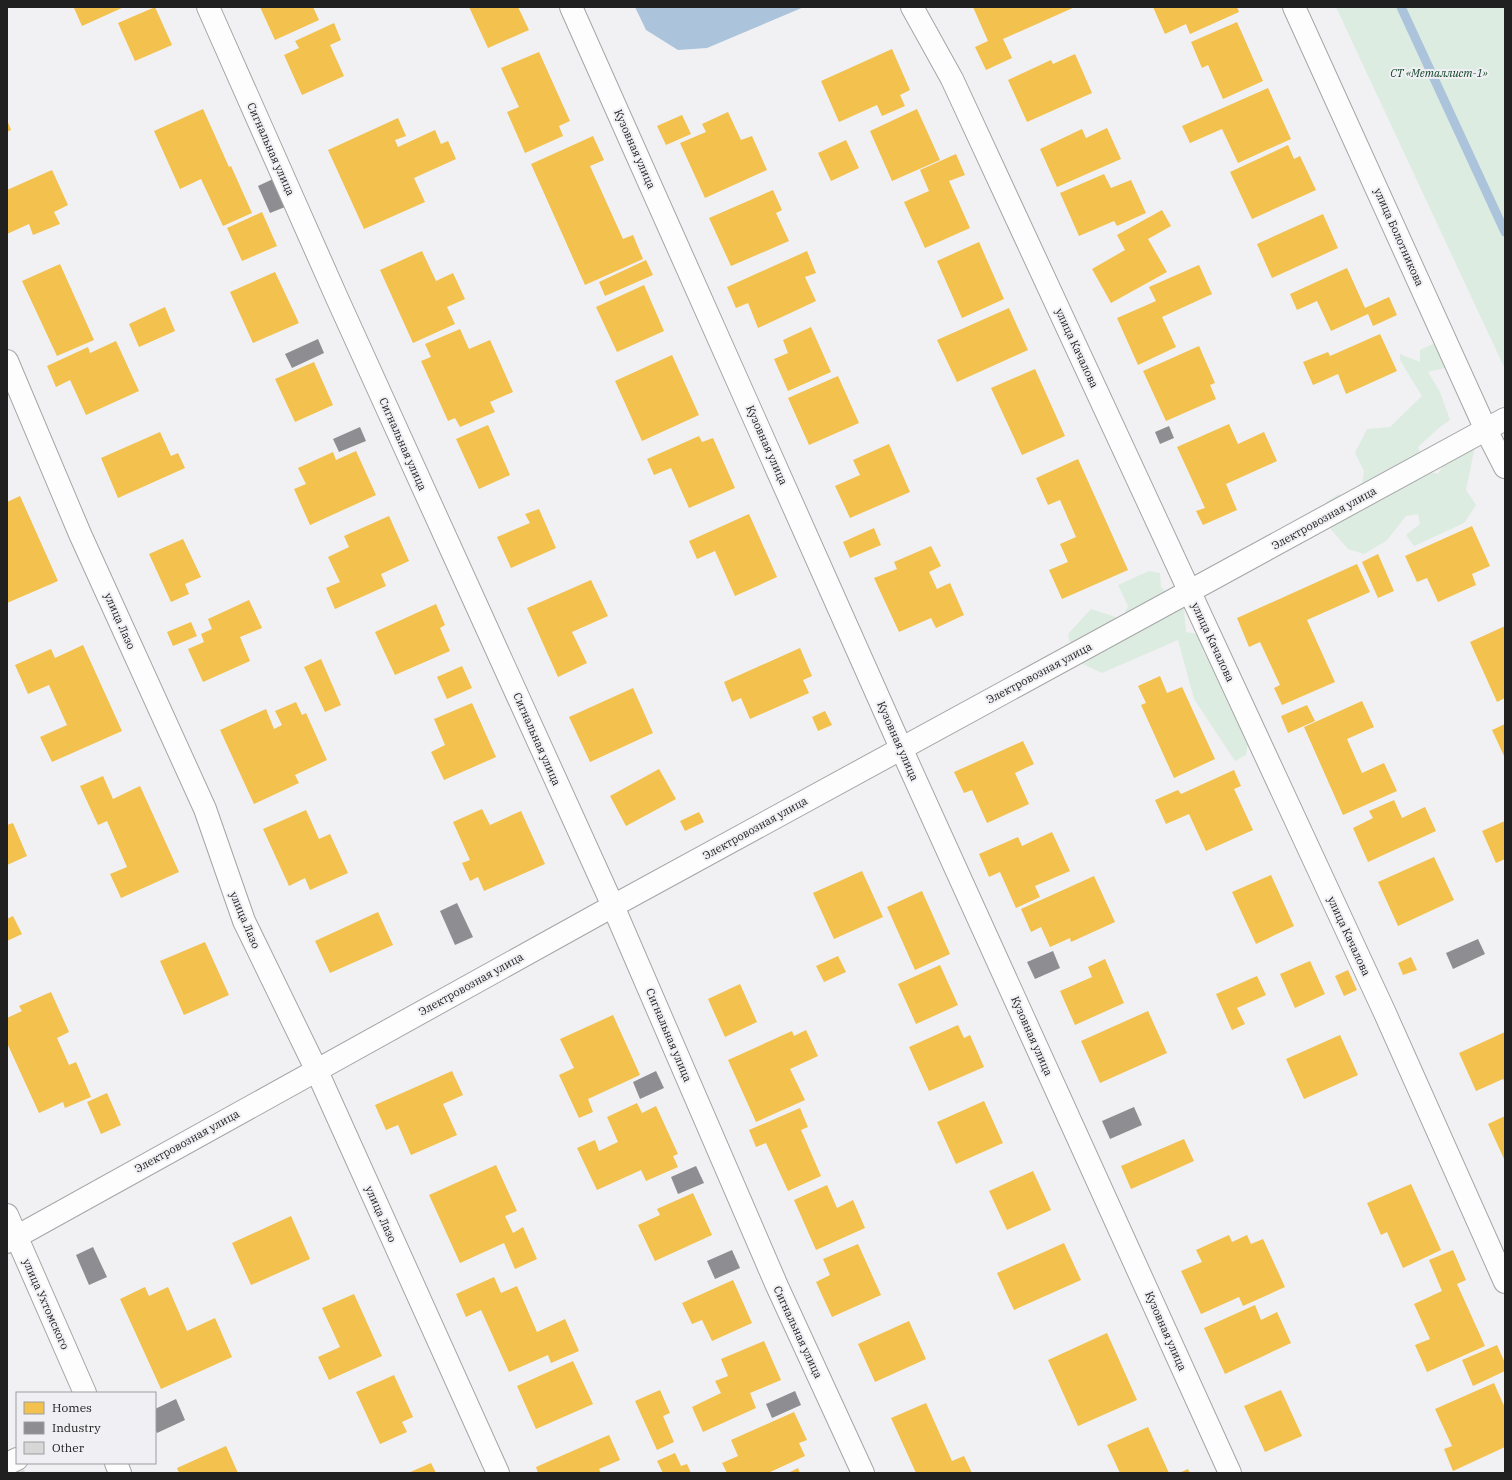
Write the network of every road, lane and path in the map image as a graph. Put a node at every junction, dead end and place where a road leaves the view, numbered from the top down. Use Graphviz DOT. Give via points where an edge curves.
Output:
graph roads {
  1 [pos="208,7"];
  2 [pos="571,7"];
  3 [pos="912,7"];
  4 [pos="1294,7"];
  5 [pos="7,361"];
  6 [pos="1505,419"];
  7 [pos="1486,430"];
  8 [pos="1505,467"];
  9 [pos="1190,592"];
  10 [pos="901,748"];
  11 [pos="613,906"];
  12 [pos="316,1069"];
  13 [pos="7,1215"];
  14 [pos="12,1239"];
  15 [pos="1505,1282"];
  16 [pos="85,1392"];
  17 [pos="16,1460"];
  18 [pos="7,1464"];
  19 [pos="498,1473"];
  20 [pos="863,1473"];
  21 [pos="1230,1473"];
  1 -- 11 [label="street, Сигнальная улица"];
  2 -- 10 [label="street, Кузовная улица"];
  3 -- 9 [label="street, улица Качалова" via="952,79"];
  4 -- 7 [label="street, улица Болотникова"];
  5 -- 12 [label="street, улица Лазо" via="80,534 205,808 244,921"];
  6 -- 7 [label="street, Электровозная улица"];
  7 -- 8 [label="street, улица Болотникова"];
  7 -- 9 [label="street, Электровозная улица"];
  9 -- 10 [label="street, Электровозная улица"];
  9 -- 15 [label="street, улица Качалова" via="1384,1012"];
  10 -- 11 [label="street, Электровозная улица"];
  10 -- 21 [label="street, Кузовная улица"];
  11 -- 12 [label="street, Электровозная улица"];
  11 -- 20 [label="street, Сигнальная улица" via="777,1286"];
  12 -- 14 [label="street, Электровозная улица"];
  12 -- 19 [label="street, улица Лазо"];
  13 -- 14 [label="street, улица Ухтомского"];
  14 -- 16 [label="street, улица Ухтомского"];
  17 -- 18 [label="street"];
}
